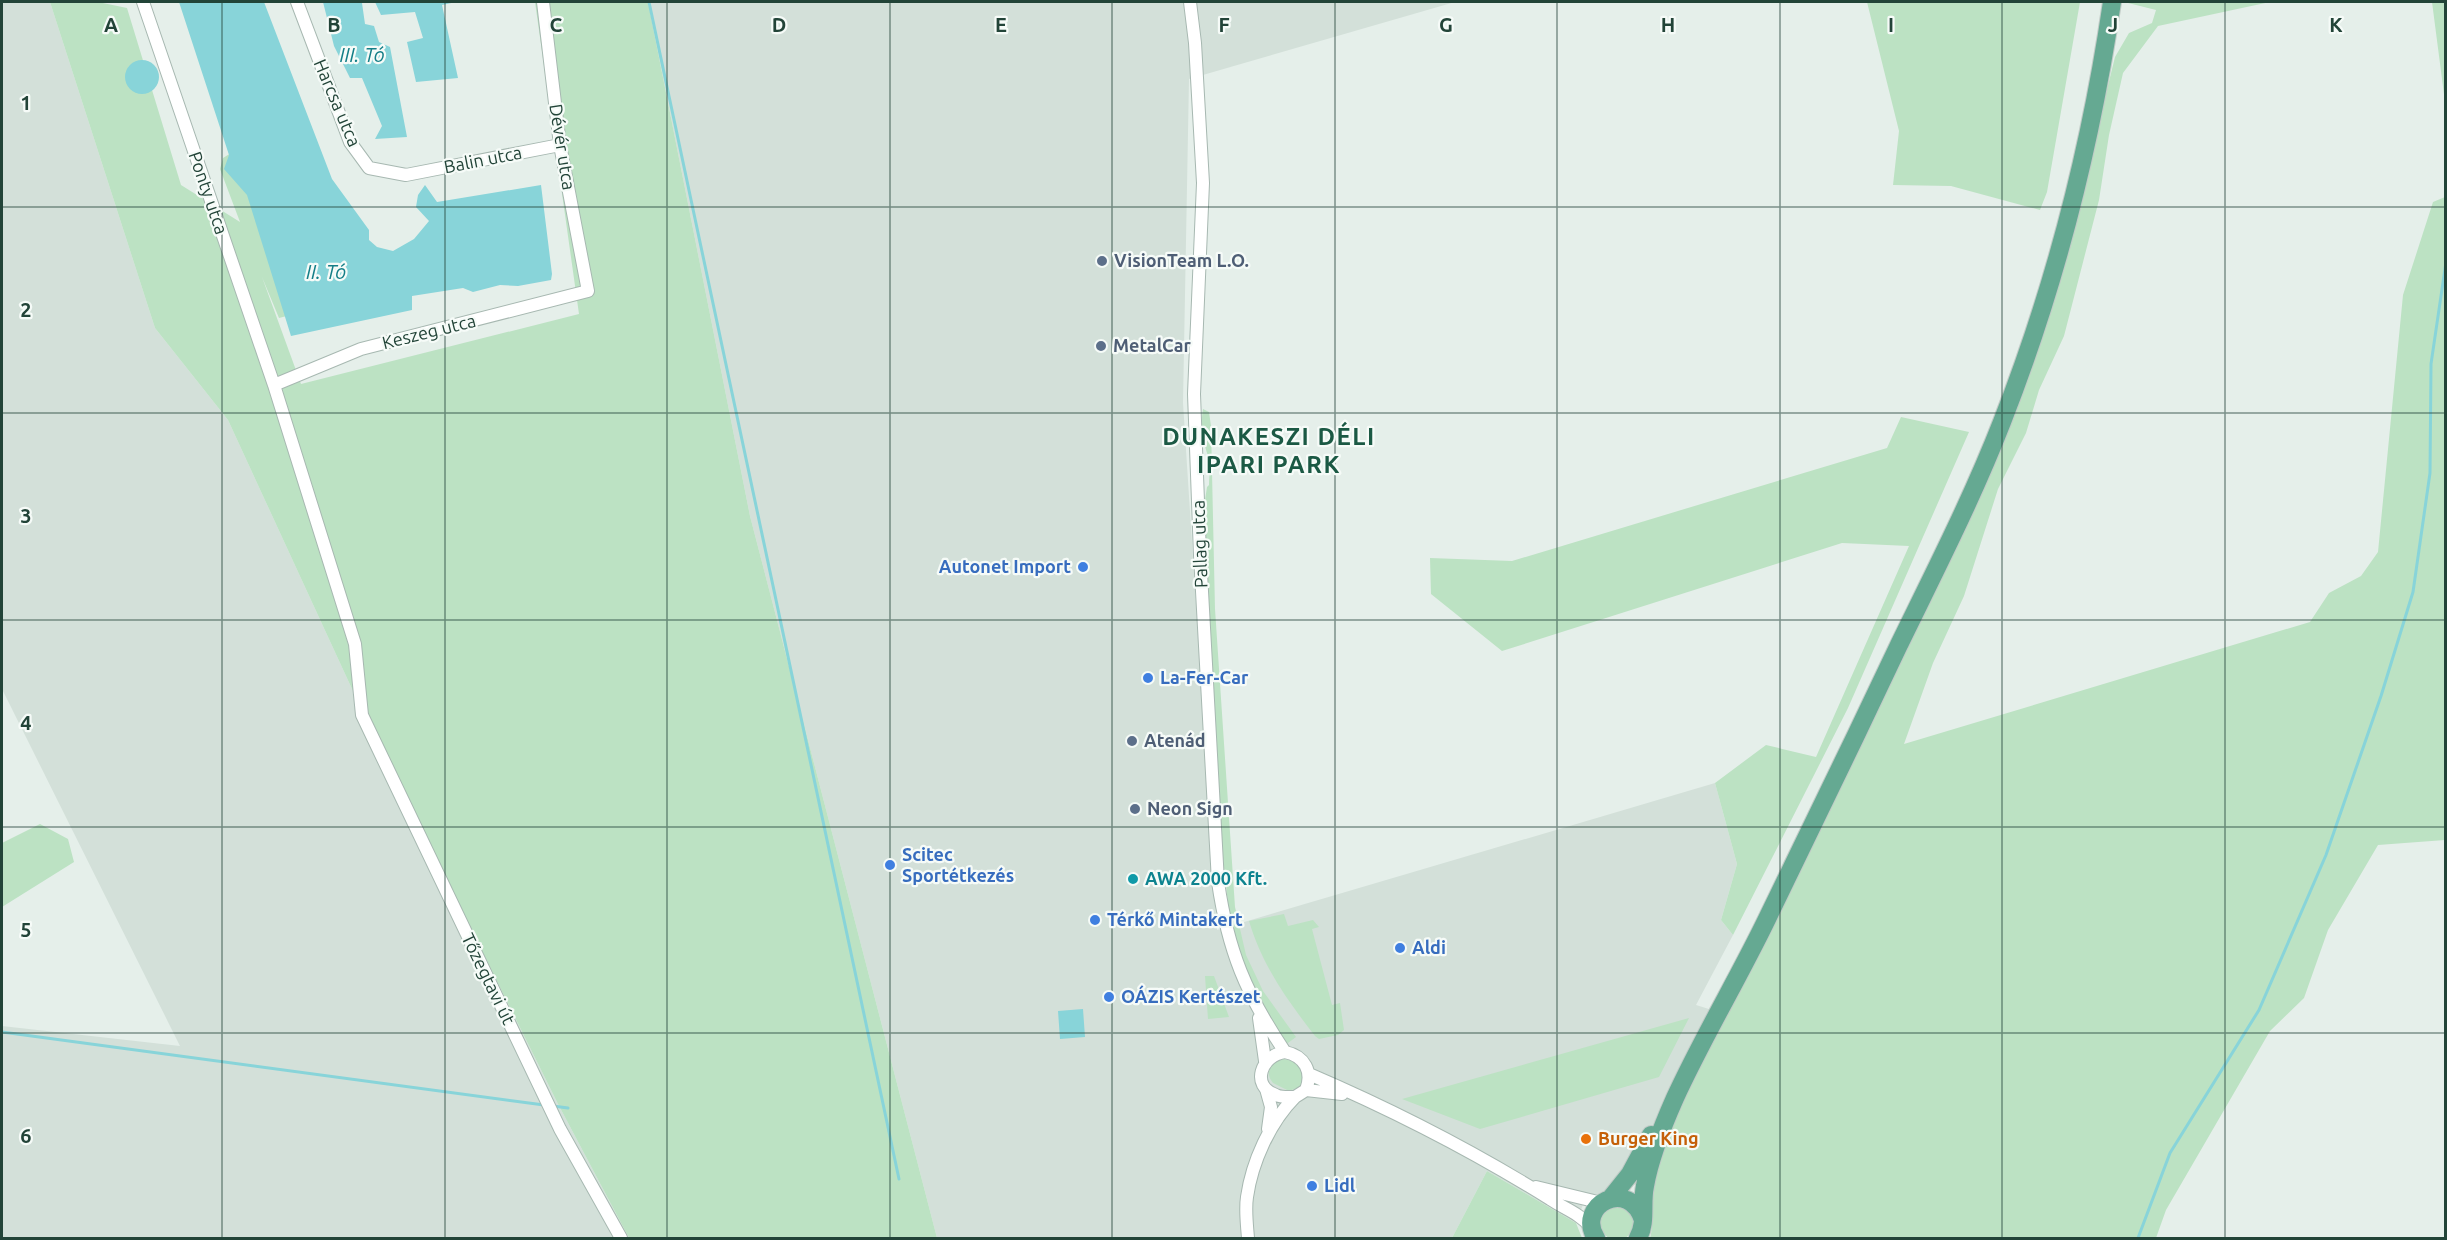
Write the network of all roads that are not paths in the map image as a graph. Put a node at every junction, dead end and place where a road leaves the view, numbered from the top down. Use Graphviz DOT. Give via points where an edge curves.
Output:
graph roads {
  1 [pos="143,2"];
  2 [pos="297,2"];
  3 [pos="543,2"];
  4 [pos="1190,2"];
  5 [pos="2112,2"];
  6 [pos="560,145"];
  7 [pos="406,175"];
  8 [pos="588,291"];
  9 [pos="274,385"];
  10 [pos="362,715"];
  11 [pos="1257,1008"];
  12 [pos="1286,1052"];
  13 [pos="1265,1061"];
  14 [pos="1309,1074"];
  15 [pos="1266,1089"];
  16 [pos="1300,1094"];
  17 [pos="1367,1099"];
  18 [pos="1675,1099"];
  19 [pos="1266,1139"];
  20 [pos="1532,1186"];
  21 [pos="1606,1201"];
  22 [pos="1643,1220"];
  23 [pos="1593,1234"];
  24 [pos="621,1239"];
  25 [pos="1248,1239"];
  26 [pos="1638,1239"];
  1 -- 9 [label="street, Ponty utca"];
  2 -- 7 [label="street, Harcsa utca" via="350,142 369,168"];
  3 -- 6 [label="street, Dévér utca"];
  4 -- 11 [label="street, Pallag utca" via="1203,183 1194,394 1218,882 1236,963"];
  5 -- 18 [label="main road" via="2081,166 2049,284 2002,421 1974,490 1766,922"];
  6 -- 7 [label="street, Balin utca"];
  6 -- 8 [label="street, Dévér utca"];
  8 -- 9 [label="street, Keszeg utca" via="361,349"];
  9 -- 10 [label="street, Ponty utca" via="355,644"];
  10 -- 24 [label="street, Tőzegtavi út" via="560,1128"];
  11 -- 12 [label="street, Pallag utca"];
  11 -- 13 [label="street, Pallag utca"];
  12 -- 13 [label="street"];
  12 -- 14 [label="street" via="1302,1060"];
  13 -- 15 [label="street" via="1261,1072"];
  14 -- 16 [label="street"];
  14 -- 17 [label="street"];
  15 -- 16 [label="street" via="1274,1095"];
  15 -- 19 [label="street" via="1271,1107"];
  16 -- 17 [label="street" via="1324,1090"];
  16 -- 19 [label="street" via="1284,1108"];
  17 -- 20 [label="street"];
  18 -- 21 [label="main road" via="1630,1174"];
  18 -- 22 [label="main road" via="1644,1188"];
  19 -- 25 [label="street" via="1252,1171 1246,1199"];
  20 -- 21 [label="street"];
  20 -- 23 [label="street" via="1581,1215"];
  21 -- 22 [label="main road" via="1628,1200 1635,1204"];
  21 -- 23 [label="main road" via="1592,1218"];
  22 -- 26 [label="main road"];
}
